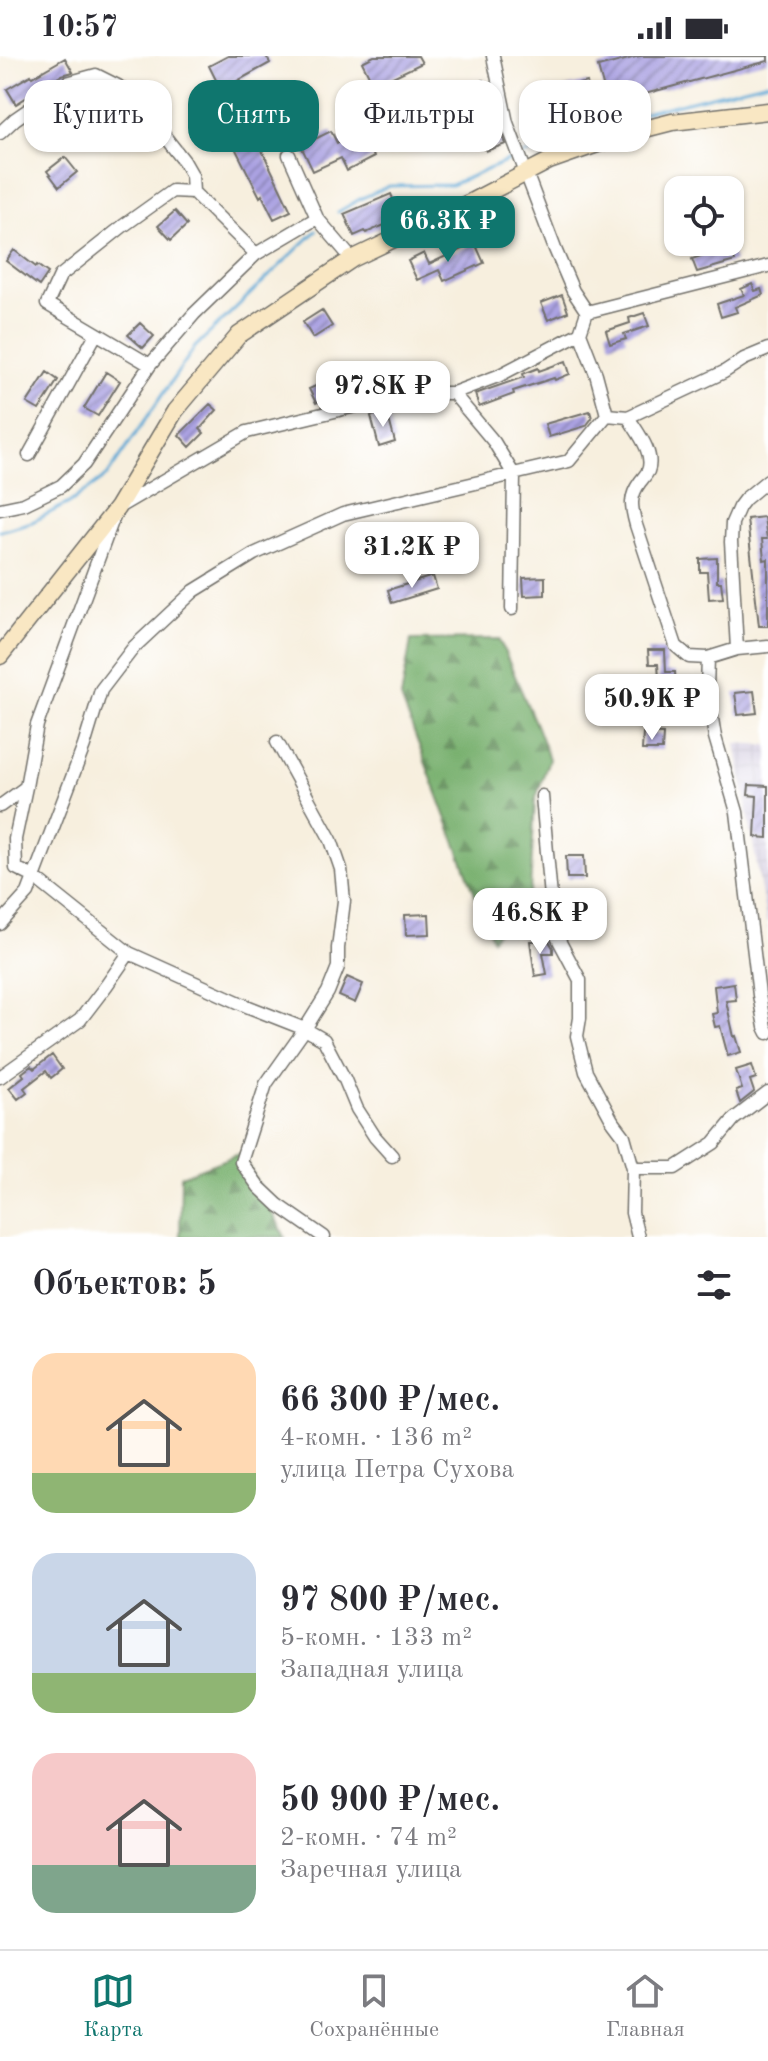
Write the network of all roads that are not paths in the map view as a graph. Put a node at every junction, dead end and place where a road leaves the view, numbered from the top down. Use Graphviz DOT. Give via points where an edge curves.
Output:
graph roads {
  1 [pos="493,56"];
  2 [pos="768,111"];
  3 [pos="0,133"];
  4 [pos="289,155"];
  5 [pos="526,174"];
  6 [pos="193,192"];
  7 [pos="317,218"];
  8 [pos="256,254"];
  9 [pos="352,259"];
  10 [pos="768,266"];
  11 [pos="587,312"];
  12 [pos="580,333"];
  13 [pos="96,334"];
  14 [pos="768,349"];
  15 [pos="150,365"];
  16 [pos="453,393"];
  17 [pos="607,415"];
  18 [pos="628,417"];
  19 [pos="29,455"];
  20 [pos="514,475"];
  21 [pos="768,480"];
  22 [pos="117,508"];
  23 [pos="0,509"];
  24 [pos="512,609"];
  25 [pos="768,646"];
  26 [pos="737,649"];
  27 [pos="0,656"];
  28 [pos="708,658"];
  29 [pos="277,742"];
  30 [pos="26,787"];
  31 [pos="542,796"];
  32 [pos="0,806"];
  33 [pos="34,877"];
  34 [pos="0,924"];
  35 [pos="129,953"];
  36 [pos="305,1029"];
  37 [pos="768,1033"];
  38 [pos="0,1077"];
  39 [pos="768,1093"];
  40 [pos="392,1156"];
  41 [pos="633,1168"];
  42 [pos="324,1237"];
  43 [pos="638,1237"];
  1 -- 5 [label="street" via="507,123"];
  2 -- 5 [label="street" via="672,122 629,133"];
  3 -- 6 [label="street" via="67,83 96,75 140,105 184,161"];
  4 -- 7 [label="street"];
  5 -- 9 [label="street"];
  5 -- 11 [label="street" via="573,291"];
  6 -- 8 [label="street"];
  6 -- 13 [label="street" via="172,191 60,276 47,304"];
  7 -- 8 [label="street"];
  7 -- 9 [label="street"];
  8 -- 15 [label="street"];
  9 -- 22 [label="street" via="239,335 175,411"];
  10 -- 11 [label="street"];
  11 -- 12 [label="street"];
  12 -- 16 [label="street"];
  12 -- 17 [label="street"];
  13 -- 15 [label="street"];
  13 -- 19 [label="street"];
  14 -- 18 [label="street"];
  15 -- 23 [label="street" via="84,464 61,486"];
  16 -- 20 [label="street"];
  16 -- 22 [label="street" via="410,393 247,432"];
  17 -- 18 [label="street"];
  17 -- 20 [label="street" via="569,461"];
  18 -- 28 [label="street" via="649,459 631,504 676,646 689,657"];
  20 -- 24 [label="street"];
  20 -- 33 [label="street" via="343,514 254,554 194,591 134,647 101,690"];
  21 -- 26 [label="street" via="745,499 732,523"];
  22 -- 27 [label="street"];
  22 -- 30 [label="street" via="37,725"];
  25 -- 26 [label="street"];
  26 -- 28 [label="street"];
  28 -- 37 [label="street" via="707,688 737,812"];
  29 -- 36 [label="street" via="331,840 341,869 338,967"];
  30 -- 32 [label="street"];
  30 -- 33 [label="street" via="15,839 16,868"];
  31 -- 41 [label="street" via="554,931 580,980 577,1036 586,1072 624,1136"];
  33 -- 34 [label="street" via="28,893"];
  33 -- 35 [label="street"];
  35 -- 36 [label="street"];
  35 -- 38 [label="street" via="80,1020"];
  36 -- 40 [label="street" via="324,1040 357,1109"];
  36 -- 42 [label="street" via="266,1084 241,1162 278,1205"];
  39 -- 41 [label="street" via="734,1119 714,1143 675,1168"];
  41 -- 43 [label="street" via="632,1213"];
}
